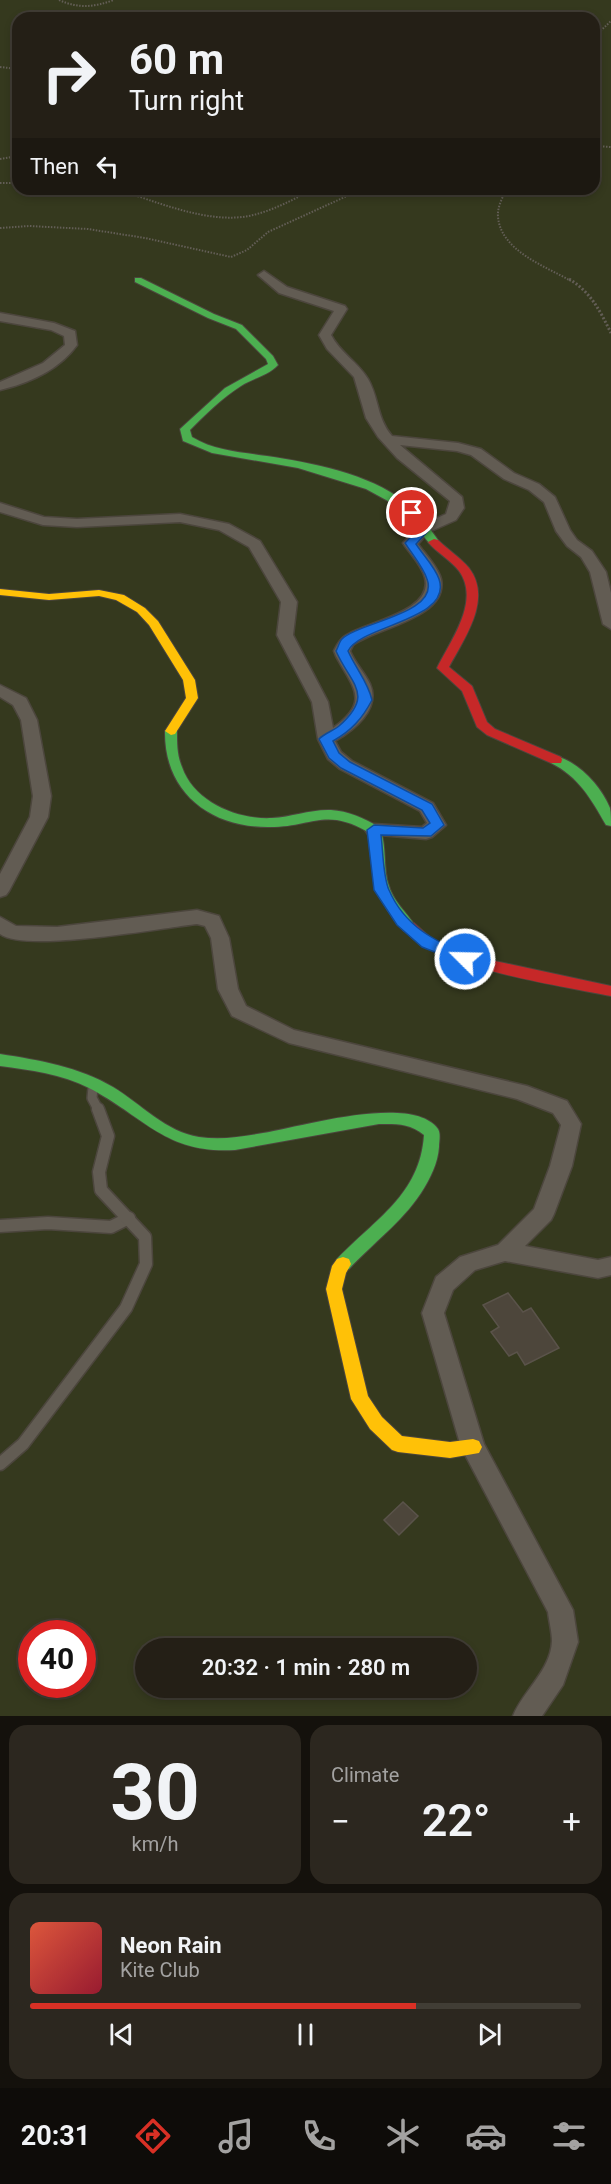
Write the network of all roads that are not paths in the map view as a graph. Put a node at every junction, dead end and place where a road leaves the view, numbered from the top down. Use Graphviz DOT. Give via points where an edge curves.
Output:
graph roads {
  1 [pos="264,275"];
  2 [pos="138,280"];
  3 [pos="0,317"];
  4 [pos="0,386"];
  5 [pos="389,440"];
  6 [pos="0,507"];
  7 [pos="424,529"];
  8 [pos="0,592"];
  9 [pos="611,624"];
  10 [pos="0,690"];
  11 [pos="326,739"];
  12 [pos="611,822"];
  13 [pos="374,830"];
  14 [pos="0,891"];
  15 [pos="0,924"];
  16 [pos="611,991"];
  17 [pos="0,1060"];
  18 [pos="93,1083"];
  19 [pos="129,1218"];
  20 [pos="0,1226"];
  21 [pos="505,1252"];
  22 [pos="611,1266"];
  23 [pos="473,1447"];
  24 [pos="0,1464"];
  25 [pos="526,1716"];
  1 -- 5 [label="street" via="283,290 341,309 325,335 328,344 362,379 369,395 370,413"];
  2 -- 7 [label="street" via="239,327 273,365 265,374 238,383 224,394 185,429 188,439 214,453 274,460 392,497"];
  3 -- 4 [label="street" via="54,327 70,334 71,345 39,373"];
  5 -- 7 [label="street" via="457,500 454,516"];
  5 -- 9 [label="street" via="476,452 550,500 563,531 587,554 598,572"];
  6 -- 11 [label="street" via="43,521 180,518 224,527 248,539 255,544 289,602 285,635 320,702"];
  7 -- 11 [label="street" via="410,543 433,579 435,591 428,602 403,618 347,642 342,651 363,686 366,700 357,716"];
  7 -- 12 [label="street" via="467,574 473,592 471,612 443,668 468,689 481,724 568,765 596,792"];
  8 -- 13 [label="street" via="49,597 99,593 120,597 148,617 189,680 192,698 172,725 168,742 178,773 191,794 211,810 259,822 327,814 356,819"];
  10 -- 14 [label="street" via="20,702 28,720 42,796 39,817"];
  11 -- 13 [label="street" via="334,755 346,765 427,807 437,825 426,833"];
  13 -- 16 [label="street" via="381,890 402,921 427,943 465,959"];
  15 -- 21 [label="street" via="12,933 57,934 197,917 212,921 220,938 228,989 239,1011 289,1036 520,1092 561,1107 571,1124 558,1176 543,1214"];
  17 -- 18 [label="street" via="33,1064"];
  18 -- 19 [label="lane" via="92,1098 108,1136 99,1172 101,1190"];
  18 -- 23 [label="street" via="170,1135 212,1146 386,1117 416,1120 432,1132 428,1168 412,1196 338,1271 334,1289 360,1399 375,1423 398,1444 450,1450"];
  19 -- 20 [label="lane" via="111,1227 48,1223"];
  19 -- 24 [label="lane" via="145,1237 146,1264 126,1308 30,1435"];
  21 -- 22 [label="street" via="598,1269"];
  21 -- 23 [label="street" via="468,1263 444,1284 433,1314"];
  23 -- 25 [label="street" via="560,1610 565,1642 554,1676"];
}
